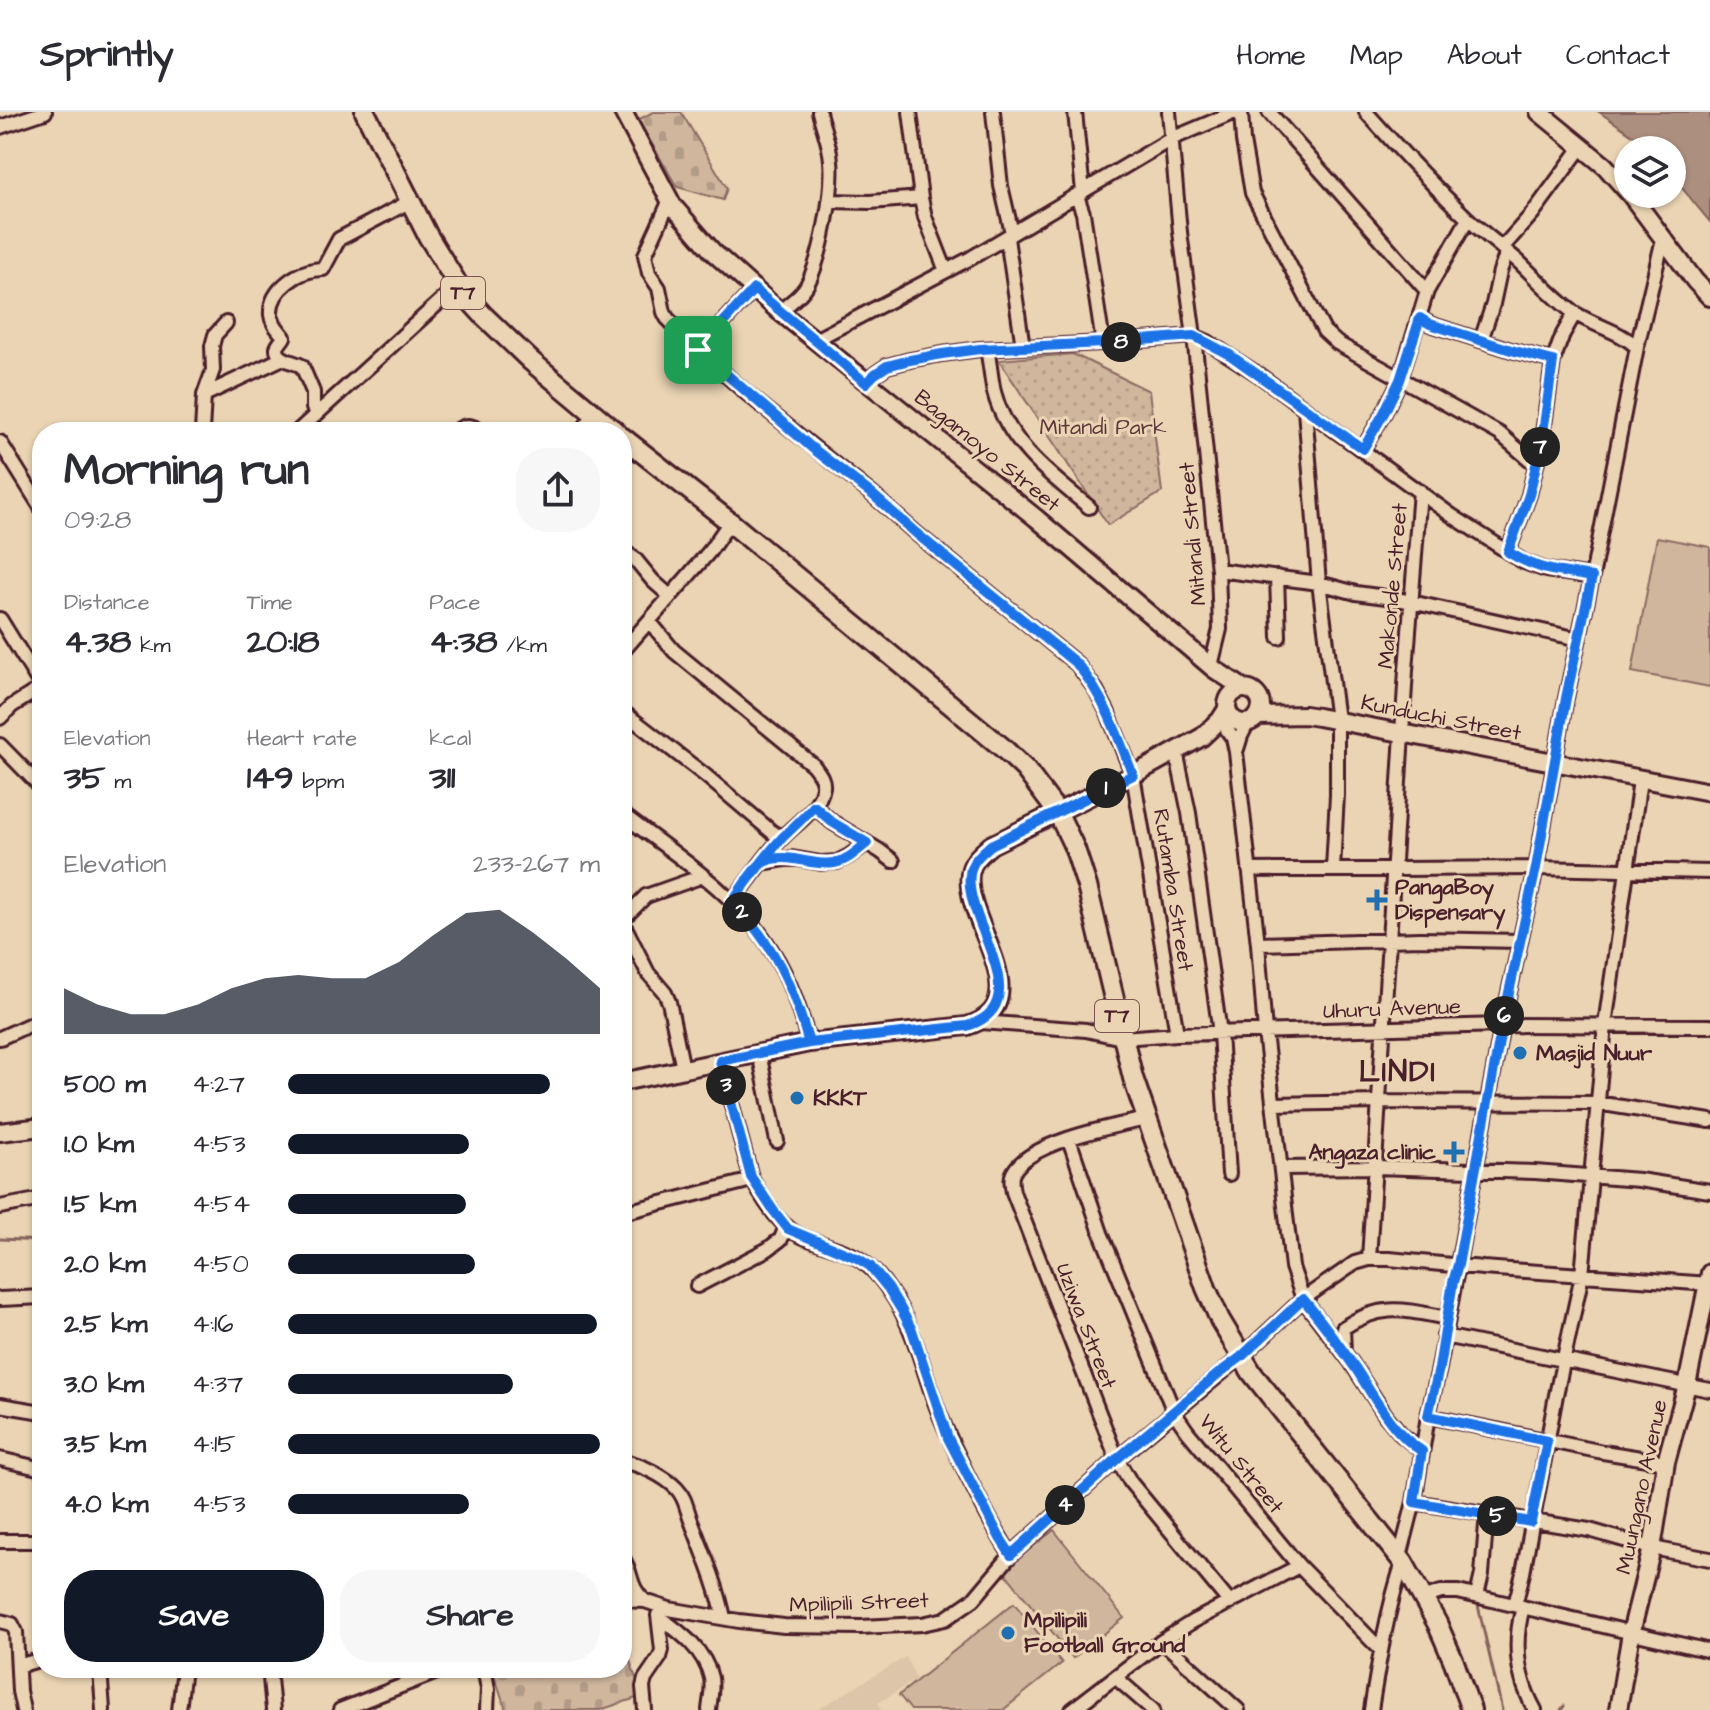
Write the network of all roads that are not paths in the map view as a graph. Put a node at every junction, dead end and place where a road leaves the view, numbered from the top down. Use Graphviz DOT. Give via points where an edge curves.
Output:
graph roads {
  1 [pos="45,112"];
  2 [pos="365,112"];
  3 [pos="623,112"];
  4 [pos="819,112"];
  5 [pos="910,112"];
  6 [pos="993,112"];
  7 [pos="1075,112"];
  8 [pos="1169,112"];
  9 [pos="1235,112"];
  10 [pos="1241,112"];
  11 [pos="1269,112"];
  12 [pos="1366,112"];
  13 [pos="1539,112"];
  14 [pos="3,121"];
  15 [pos="1171,139"];
  16 [pos="1582,146"];
  17 [pos="1614,176"];
  18 [pos="1080,194"];
  19 [pos="921,198"];
  20 [pos="670,200"];
  21 [pos="829,201"];
  22 [pos="409,202"];
  23 [pos="1640,208"];
  24 [pos="1468,219"];
  25 [pos="1010,235"];
  26 [pos="1663,239"];
  27 [pos="1504,250"];
  28 [pos="946,271"];
  29 [pos="457,286"];
  30 [pos="754,289"];
  31 [pos="1427,291"];
  32 [pos="1710,297"];
  33 [pos="780,312"];
  34 [pos="1575,313"];
  35 [pos="1420,318"];
  36 [pos="226,323"];
  37 [pos="1194,336"];
  38 [pos="815,340"];
  39 [pos="1481,340"];
  40 [pos="1103,343"];
  41 [pos="1023,347"];
  42 [pos="1637,347"];
  43 [pos="987,349"];
  44 [pos="698,350"];
  45 [pos="283,358"];
  46 [pos="1553,361"];
  47 [pos="1400,380"];
  48 [pos="866,383"];
  49 [pos="204,395"];
  50 [pos="1305,410"];
  51 [pos="317,414"];
  52 [pos="594,415"];
  53 [pos="203,422"];
  54 [pos="308,422"];
  55 [pos="589,422"];
  56 [pos="603,422"];
  57 [pos="1542,440"];
  58 [pos="0,442"];
  59 [pos="632,445"];
  60 [pos="1363,449"];
  61 [pos="1518,449"];
  62 [pos="1536,465"];
  63 [pos="1420,491"];
  64 [pos="32,493"];
  65 [pos="1089,507"];
  66 [pos="730,522"];
  67 [pos="1508,552"];
  68 [pos="632,557"];
  69 [pos="1218,570"];
  70 [pos="1277,577"];
  71 [pos="1592,577"];
  72 [pos="1319,583"];
  73 [pos="670,596"];
  74 [pos="1412,603"];
  75 [pos="0,619"];
  76 [pos="649,621"];
  77 [pos="1279,637"];
  78 [pos="1579,639"];
  79 [pos="632,641"];
  80 [pos="1212,668"];
  81 [pos="32,671"];
  82 [pos="1243,688"];
  83 [pos="32,693"];
  84 [pos="1260,698"];
  85 [pos="1227,707"];
  86 [pos="1305,715"];
  87 [pos="0,718"];
  88 [pos="632,719"];
  89 [pos="1337,720"];
  90 [pos="1243,723"];
  91 [pos="1403,733"];
  92 [pos="1202,737"];
  93 [pos="0,745"];
  94 [pos="1176,751"];
  95 [pos="1236,752"];
  96 [pos="1554,762"];
  97 [pos="1133,775"];
  98 [pos="32,778"];
  99 [pos="1640,780"];
  100 [pos="1710,792"];
  101 [pos="814,806"];
  102 [pos="1058,813"];
  103 [pos="632,822"];
  104 [pos="782,838"];
  105 [pos="867,843"];
  106 [pos="893,861"];
  107 [pos="763,863"];
  108 [pos="1536,868"];
  109 [pos="1333,869"];
  110 [pos="1394,869"];
  111 [pos="1249,870"];
  112 [pos="1628,871"];
  113 [pos="1710,872"];
  114 [pos="703,876"];
  115 [pos="732,902"];
  116 [pos="632,911"];
  117 [pos="1389,939"];
  118 [pos="632,941"];
  119 [pos="1520,941"];
  120 [pos="1258,944"];
  121 [pos="981,1022"];
  122 [pos="32,1024"];
  123 [pos="1502,1025"];
  124 [pos="1605,1025"];
  125 [pos="1710,1026"];
  126 [pos="1384,1029"];
  127 [pos="1265,1032"];
  128 [pos="1220,1033"];
  129 [pos="1177,1034"];
  130 [pos="0,1038"];
  131 [pos="1122,1038"];
  132 [pos="809,1043"];
  133 [pos="759,1053"];
  134 [pos="720,1061"];
  135 [pos="683,1069"];
  136 [pos="632,1080"];
  137 [pos="1379,1102"];
  138 [pos="1597,1103"];
  139 [pos="1273,1104"];
  140 [pos="1487,1104"];
  141 [pos="1146,1119"];
  142 [pos="1710,1121"];
  143 [pos="32,1128"];
  144 [pos="0,1132"];
  145 [pos="1069,1139"];
  146 [pos="777,1141"];
  147 [pos="1375,1167"];
  148 [pos="1281,1168"];
  149 [pos="1475,1170"];
  150 [pos="1229,1174"];
  151 [pos="1591,1176"];
  152 [pos="751,1177"];
  153 [pos="1710,1191"];
  154 [pos="32,1201"];
  155 [pos="0,1207"];
  156 [pos="632,1210"];
  157 [pos="786,1226"];
  158 [pos="1369,1259"];
  159 [pos="1458,1265"];
  160 [pos="1582,1275"];
  161 [pos="1709,1280"];
  162 [pos="697,1286"];
  163 [pos="32,1297"];
  164 [pos="0,1299"];
  165 [pos="1303,1299"];
  166 [pos="1447,1318"];
  167 [pos="1444,1336"];
  168 [pos="1344,1352"];
  169 [pos="1241,1357"];
  170 [pos="1564,1361"];
  171 [pos="1687,1385"];
  172 [pos="1710,1390"];
  173 [pos="0,1405"];
  174 [pos="32,1410"];
  175 [pos="1174,1412"];
  176 [pos="1428,1416"];
  177 [pos="1547,1441"];
  178 [pos="1422,1451"];
  179 [pos="0,1459"];
  180 [pos="1117,1459"];
  181 [pos="1666,1462"];
  182 [pos="632,1465"];
  183 [pos="32,1467"];
  184 [pos="1414,1502"];
  185 [pos="1488,1515"];
  186 [pos="1531,1522"];
  187 [pos="0,1541"];
  188 [pos="32,1541"];
  189 [pos="1652,1548"];
  190 [pos="1011,1555"];
  191 [pos="1710,1559"];
  192 [pos="1401,1560"];
  193 [pos="1299,1566"];
  194 [pos="632,1584"];
  195 [pos="1477,1596"];
  196 [pos="1423,1598"];
  197 [pos="632,1603"];
  198 [pos="1230,1603"];
  199 [pos="1519,1606"];
  200 [pos="653,1608"];
  201 [pos="724,1618"];
  202 [pos="0,1621"];
  203 [pos="1631,1633"];
  204 [pos="1162,1641"];
  205 [pos="1380,1649"];
  206 [pos="1710,1651"];
  207 [pos="32,1662"];
  208 [pos="18,1666"];
  209 [pos="1115,1677"];
  210 [pos="101,1678"];
  211 [pos="183,1678"];
  212 [pos="270,1678"];
  213 [pos="422,1678"];
  214 [pos="486,1678"];
  215 [pos="1235,1709"];
  216 [pos="23,1710"];
  217 [pos="103,1710"];
  218 [pos="179,1710"];
  219 [pos="273,1710"];
  220 [pos="340,1710"];
  221 [pos="487,1710"];
  222 [pos="645,1710"];
  223 [pos="709,1710"];
  224 [pos="1072,1710"];
  225 [pos="1153,1710"];
  226 [pos="1371,1710"];
  227 [pos="1471,1710"];
  228 [pos="1535,1710"];
  229 [pos="1618,1710"];
  1 -- 14 [label="street"];
  2 -- 22 [label="highway, T7"];
  3 -- 20 [label="main road, Bagamoyo Street"];
  4 -- 21 [label="street" via="831,158"];
  5 -- 19 [label="street"];
  6 -- 25 [label="street"];
  7 -- 18 [label="street"];
  8 -- 15 [label="street, Mitandi Street"];
  9 -- 15 [label="street"];
  10 -- 47 [label="street" via="1252,193 1324,331"];
  11 -- 31 [label="street"];
  12 -- 24 [label="street"];
  13 -- 16 [label="main road"];
  15 -- 18 [label="street"];
  15 -- 37 [label="street, Mitandi Street"];
  16 -- 17 [label="main road"];
  16 -- 27 [label="street"];
  18 -- 25 [label="street"];
  18 -- 40 [label="street"];
  19 -- 21 [label="street"];
  19 -- 28 [label="street"];
  20 -- 30 [label="main road, Bagamoyo Street" via="713,252"];
  20 -- 44 [label="street, Rutamba Street" via="645,255 667,318"];
  21 -- 33 [label="street" via="808,283"];
  22 -- 29 [label="highway, T7"];
  22 -- 45 [label="street" via="339,239 323,269 301,275 279,290 271,315 283,335 277,350"];
  23 -- 26 [label="main road"];
  24 -- 27 [label="street"];
  24 -- 31 [label="street"];
  25 -- 28 [label="street"];
  25 -- 41 [label="street"];
  26 -- 32 [label="main road"];
  26 -- 42 [label="street"];
  27 -- 34 [label="street"];
  27 -- 39 [label="street"];
  28 -- 38 [label="street"];
  29 -- 51 [label="street"];
  29 -- 52 [label="highway, T7" via="502,334"];
  30 -- 33 [label="main road, Bagamoyo Street"];
  30 -- 44 [label="street"];
  31 -- 35 [label="street"];
  33 -- 38 [label="main road, Bagamoyo Street"];
  34 -- 42 [label="street"];
  34 -- 46 [label="street"];
  35 -- 39 [label="street"];
  35 -- 47 [label="street"];
  36 -- 49 [label="street" via="213,341 213,370"];
  37 -- 40 [label="street"];
  37 -- 50 [label="street" via="1230,355"];
  37 -- 69 [label="street, Mitandi Street"];
  38 -- 48 [label="main road, Bagamoyo Street"];
  39 -- 46 [label="street"];
  40 -- 41 [label="street"];
  41 -- 43 [label="street"];
  42 -- 71 [label="street"];
  43 -- 48 [label="street" via="887,366"];
  43 -- 65 [label="street" via="995,394 1011,430 1045,472"];
  44 -- 97 [label="street, Rutamba Street" via="1077,664 1108,713"];
  45 -- 49 [label="street"];
  45 -- 51 [label="street" via="302,366"];
  46 -- 57 [label="street"];
  47 -- 60 [label="street"];
  47 -- 61 [label="street"];
  48 -- 80 [label="main road, Bagamoyo Street"];
  49 -- 53 [label="street"];
  50 -- 60 [label="street"];
  50 -- 72 [label="street"];
  51 -- 54 [label="street"];
  52 -- 55 [label="street"];
  52 -- 56 [label="highway, T7"];
  57 -- 61 [label="street"];
  57 -- 62 [label="street"];
  58 -- 64 [label="street"];
  59 -- 66 [label="highway, T7"];
  60 -- 63 [label="street"];
  61 -- 62 [label="street"];
  62 -- 67 [label="street"];
  63 -- 67 [label="street"];
  63 -- 74 [label="street, Makonde Street"];
  66 -- 73 [label="street"];
  66 -- 102 [label="highway, T7" via="1003,748"];
  67 -- 71 [label="street" via="1546,570"];
  68 -- 73 [label="street"];
  69 -- 70 [label="street"];
  69 -- 80 [label="street, Mitandi Street" via="1220,629"];
  70 -- 72 [label="street"];
  70 -- 77 [label="street"];
  71 -- 78 [label="street"];
  72 -- 74 [label="street"];
  72 -- 89 [label="street"];
  73 -- 76 [label="street"];
  74 -- 78 [label="street"];
  74 -- 91 [label="street, Makonde Street"];
  75 -- 81 [label="street"];
  76 -- 79 [label="street"];
  76 -- 101 [label="street" via="674,651 813,765 823,785"];
  78 -- 96 [label="street"];
  80 -- 82 [label="main road, Bagamoyo Street"];
  80 -- 85 [label="main road"];
  82 -- 84 [label="main road"];
  82 -- 85 [label="main road" via="1230,695"];
  83 -- 87 [label="street"];
  84 -- 86 [label="main road"];
  84 -- 90 [label="main road" via="1261,707"];
  85 -- 90 [label="main road" via="1233,719"];
  85 -- 92 [label="main road"];
  86 -- 89 [label="main road, Kunduchi Street"];
  86 -- 90 [label="main road"];
  88 -- 104 [label="street"];
  89 -- 91 [label="main road, Kunduchi Street"];
  89 -- 109 [label="street"];
  90 -- 92 [label="main road"];
  90 -- 95 [label="street"];
  90 -- 95 [label="street" via="1233,738"];
  91 -- 96 [label="main road, Kunduchi Street"];
  91 -- 110 [label="street, Makonde Street"];
  92 -- 94 [label="main road"];
  93 -- 98 [label="street"];
  94 -- 97 [label="main road"];
  94 -- 128 [label="street"];
  95 -- 111 [label="street"];
  96 -- 99 [label="main road, Kunduchi Street"];
  96 -- 108 [label="street"];
  97 -- 102 [label="main road"];
  97 -- 129 [label="street, Rutamba Street"];
  99 -- 100 [label="main road, Kunduchi Street"];
  99 -- 112 [label="street"];
  101 -- 104 [label="street"];
  101 -- 105 [label="street"];
  102 -- 121 [label="main road" via="991,845 972,867 973,905 1000,987 993,1012"];
  102 -- 131 [label="highway, T7" via="1087,886"];
  103 -- 114 [label="street"];
  104 -- 107 [label="street"];
  105 -- 106 [label="street"];
  105 -- 107 [label="street" via="837,862 792,858"];
  107 -- 115 [label="street"];
  108 -- 110 [label="street"];
  108 -- 112 [label="street"];
  108 -- 119 [label="street"];
  109 -- 110 [label="street"];
  109 -- 111 [label="street"];
  110 -- 117 [label="street, Makonde Street"];
  111 -- 120 [label="street"];
  112 -- 113 [label="street"];
  112 -- 124 [label="street"];
  114 -- 115 [label="street"];
  114 -- 116 [label="street" via="646,896"];
  115 -- 132 [label="street" via="773,951"];
  117 -- 119 [label="street"];
  117 -- 120 [label="street"];
  117 -- 126 [label="street, Makonde Street"];
  118 -- 135 [label="street" via="669,1002"];
  119 -- 123 [label="street"];
  120 -- 127 [label="street"];
  121 -- 131 [label="street, Uhuru Avenue"];
  121 -- 132 [label="main road"];
  122 -- 130 [label="street"];
  123 -- 124 [label="street, Uhuru Avenue"];
  123 -- 126 [label="street, Uhuru Avenue"];
  123 -- 140 [label="street"];
  124 -- 125 [label="street, Uhuru Avenue"];
  124 -- 138 [label="street"];
  126 -- 127 [label="street, Uhuru Avenue"];
  126 -- 137 [label="street, Makonde Street"];
  127 -- 128 [label="street, Uhuru Avenue"];
  127 -- 139 [label="street"];
  128 -- 129 [label="street, Uhuru Avenue"];
  128 -- 150 [label="street"];
  129 -- 131 [label="street, Uhuru Avenue"];
  131 -- 141 [label="highway, T7"];
  132 -- 133 [label="main road"];
  133 -- 134 [label="main road"];
  133 -- 146 [label="street"];
  134 -- 135 [label="main road"];
  134 -- 152 [label="street"];
  135 -- 136 [label="main road"];
  137 -- 139 [label="street"];
  137 -- 140 [label="street"];
  137 -- 147 [label="street, Makonde Street"];
  138 -- 140 [label="street"];
  138 -- 142 [label="street"];
  138 -- 151 [label="street"];
  139 -- 148 [label="street"];
  140 -- 149 [label="street"];
  141 -- 145 [label="street, Uziwa Street"];
  141 -- 169 [label="highway, T7" via="1206,1288"];
  143 -- 144 [label="main road"];
  145 -- 175 [label="street, Witu Street"];
  145 -- 180 [label="street, Uziwa Street" via="1038,1149 1023,1160 1011,1181"];
  147 -- 148 [label="street"];
  147 -- 149 [label="street"];
  147 -- 158 [label="street, Makonde Street"];
  148 -- 165 [label="street" via="1292,1267"];
  149 -- 151 [label="street"];
  149 -- 159 [label="street"];
  151 -- 153 [label="street"];
  151 -- 160 [label="street"];
  152 -- 156 [label="street"];
  152 -- 157 [label="street"];
  154 -- 155 [label="street"];
  157 -- 162 [label="street" via="781,1239 768,1249"];
  157 -- 190 [label="street" via="857,1258 888,1288 912,1330 948,1438"];
  158 -- 159 [label="street"];
  158 -- 165 [label="street, Mpilipili Street" via="1343,1269"];
  159 -- 160 [label="street"];
  159 -- 166 [label="street"];
  160 -- 161 [label="street"];
  160 -- 170 [label="street"];
  161 -- 171 [label="main road, Muungano Avenue"];
  163 -- 164 [label="street"];
  165 -- 168 [label="street"];
  165 -- 169 [label="street, Mpilipili Street"];
  166 -- 167 [label="street"];
  166 -- 168 [label="street" via="1402,1310 1370,1313 1343,1328"];
  167 -- 170 [label="street"];
  167 -- 176 [label="street"];
  168 -- 178 [label="street" via="1396,1429"];
  169 -- 175 [label="street, Mpilipili Street"];
  169 -- 192 [label="highway, T7"];
  170 -- 171 [label="street"];
  170 -- 177 [label="street"];
  171 -- 172 [label="street"];
  171 -- 181 [label="main road, Muungano Avenue"];
  173 -- 174 [label="street"];
  175 -- 180 [label="street, Mpilipili Street"];
  175 -- 193 [label="street, Witu Street"];
  176 -- 177 [label="street"];
  176 -- 178 [label="street"];
  177 -- 181 [label="street"];
  177 -- 186 [label="street"];
  178 -- 184 [label="street"];
  179 -- 183 [label="street"];
  180 -- 190 [label="street, Mpilipili Street"];
  180 -- 198 [label="street, Uziwa Street"];
  181 -- 189 [label="main road, Muungano Avenue"];
  182 -- 201 [label="street" via="683,1496"];
  184 -- 185 [label="street"];
  184 -- 192 [label="street"];
  185 -- 186 [label="street"];
  185 -- 195 [label="street"];
  186 -- 189 [label="street" via="1589,1530"];
  186 -- 199 [label="street"];
  187 -- 188 [label="street"];
  189 -- 191 [label="street"];
  189 -- 203 [label="main road, Muungano Avenue"];
  190 -- 201 [label="street, Mpilipili Street" via="974,1599 945,1619 861,1627 784,1626"];
  192 -- 196 [label="highway, T7"];
  192 -- 205 [label="street"];
  193 -- 198 [label="street"];
  193 -- 205 [label="street, Witu Street"];
  194 -- 200 [label="street"];
  195 -- 196 [label="street" via="1441,1592"];
  195 -- 199 [label="street"];
  196 -- 227 [label="highway, T7"];
  197 -- 200 [label="street, Mpilipili Street"];
  198 -- 204 [label="street"];
  199 -- 203 [label="street"];
  199 -- 228 [label="street" via="1518,1669"];
  200 -- 201 [label="street, Mpilipili Street"];
  200 -- 222 [label="street" via="662,1650 645,1679"];
  200 -- 223 [label="street" via="688,1639 706,1666"];
  202 -- 208 [label="street" via="12,1624 16,1632"];
  203 -- 206 [label="street"];
  203 -- 229 [label="main road, Muungano Avenue"];
  204 -- 209 [label="street"];
  204 -- 215 [label="street"];
  205 -- 226 [label="street"];
  207 -- 208 [label="street"];
  208 -- 216 [label="street"];
  209 -- 224 [label="street"];
  209 -- 225 [label="street"];
  210 -- 217 [label="street"];
  211 -- 218 [label="street"];
  212 -- 219 [label="street"];
  213 -- 220 [label="street"];
  214 -- 221 [label="street"];
}
